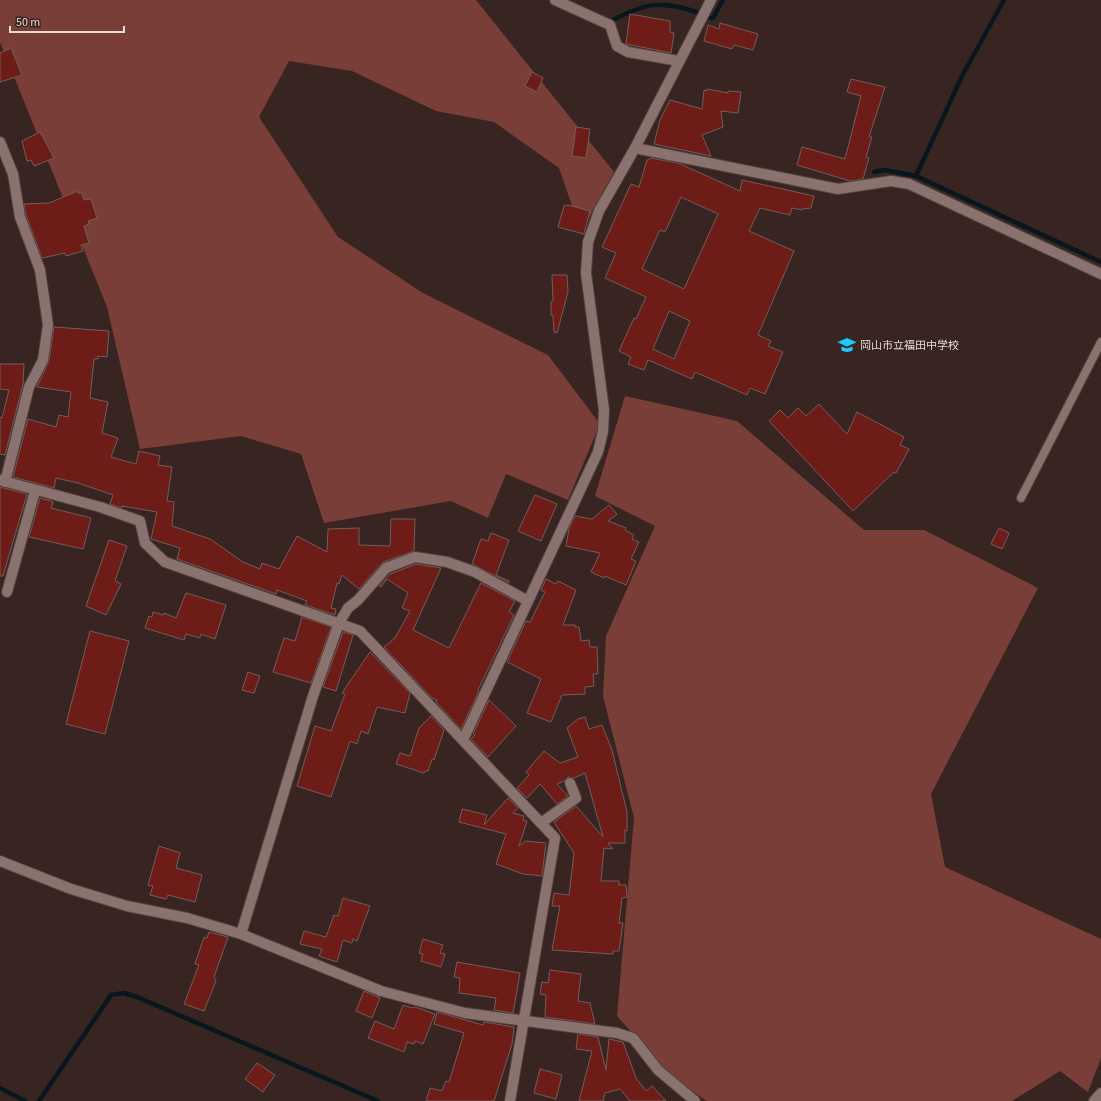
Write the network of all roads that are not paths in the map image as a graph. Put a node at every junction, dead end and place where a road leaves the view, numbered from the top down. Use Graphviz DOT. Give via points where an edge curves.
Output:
graph roads {
  1 [pos="555,0"];
  2 [pos="711,0"];
  3 [pos="679,61"];
  4 [pos="0,142"];
  5 [pos="635,148"];
  6 [pos="1101,274"];
  7 [pos="1101,342"];
  8 [pos="3,481"];
  9 [pos="35,491"];
  10 [pos="1021,498"];
  11 [pos="7,592"];
  12 [pos="528,600"];
  13 [pos="339,623"];
  14 [pos="463,740"];
  15 [pos="570,783"];
  16 [pos="541,823"];
  17 [pos="0,861"];
  18 [pos="241,934"];
  19 [pos="525,1022"];
  20 [pos="1101,1093"];
  21 [pos="510,1101"];
  22 [pos="695,1101"];
  23 [pos="1094,1101"];
  1 -- 3 [label="street" via="610,25 617,46 628,52"];
  2 -- 3 [label="street"];
  3 -- 5 [label="street"];
  4 -- 8 [label="street" via="13,174 20,217 40,270 48,325 43,360 29,387"];
  5 -- 6 [label="street" via="838,189 891,181 909,184"];
  5 -- 12 [label="street" via="599,211 588,242 586,273 604,410 603,431 598,452"];
  7 -- 10 [label="lane"];
  8 -- 9 [label="street"];
  9 -- 11 [label="street"];
  9 -- 13 [label="street" via="140,521 145,544 165,562"];
  12 -- 13 [label="street" via="475,572 447,562 415,557 386,568 348,608"];
  12 -- 14 [label="street"];
  13 -- 14 [label="street" via="360,630"];
  13 -- 18 [label="street" via="313,696"];
  14 -- 16 [label="street"];
  15 -- 16 [label="street" via="576,798"];
  16 -- 19 [label="street" via="555,838"];
  17 -- 18 [label="street" via="70,889"];
  18 -- 19 [label="street" via="381,990 464,1013"];
  19 -- 21 [label="street"];
  19 -- 22 [label="street" via="617,1033 633,1038 658,1070"];
  20 -- 23 [label="street"];
}
